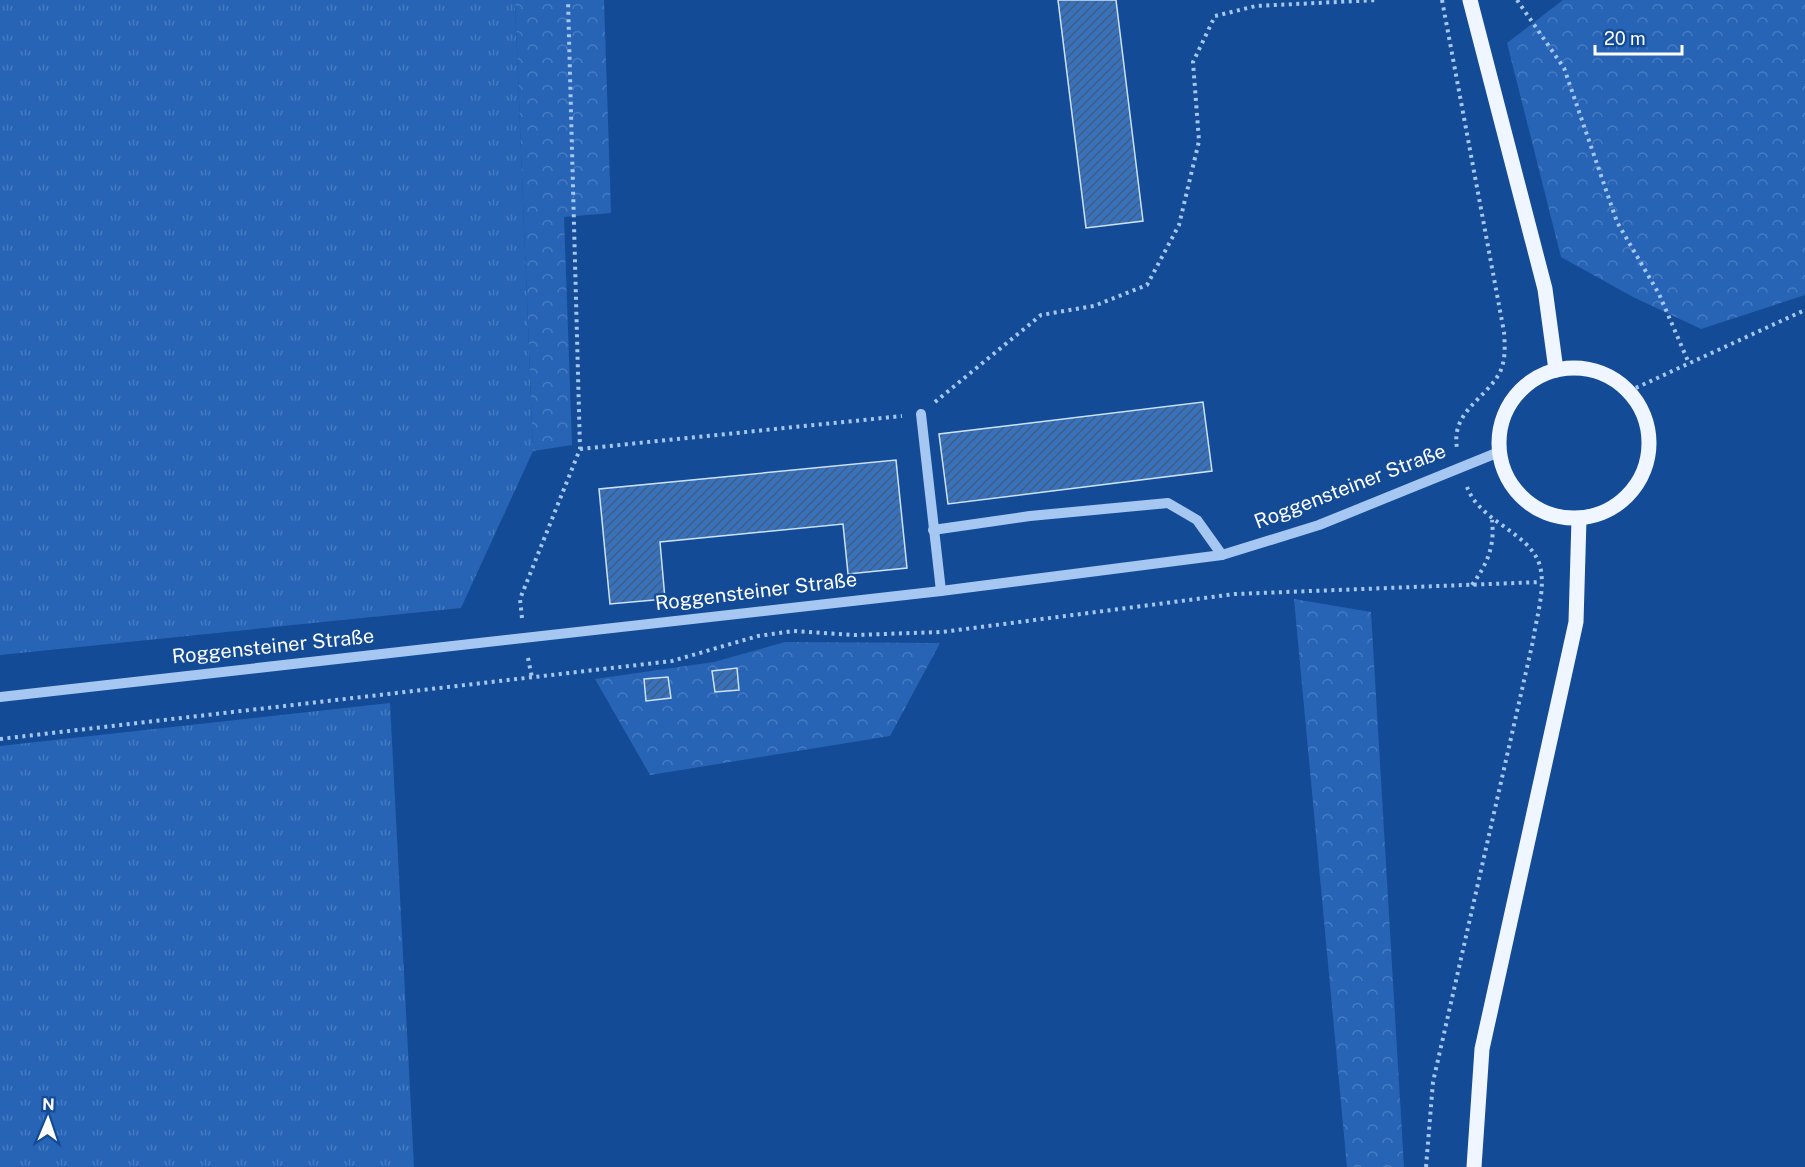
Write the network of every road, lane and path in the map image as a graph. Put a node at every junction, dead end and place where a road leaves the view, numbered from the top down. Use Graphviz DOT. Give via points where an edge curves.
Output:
graph roads {
  1 [pos="568,0"];
  2 [pos="1377,0"];
  3 [pos="1442,0"];
  4 [pos="1470,0"];
  5 [pos="1517,0"];
  6 [pos="1805,310"];
  7 [pos="1688,361"];
  8 [pos="1556,370"];
  9 [pos="1629,391"];
  10 [pos="921,414"];
  11 [pos="580,449"];
  12 [pos="1499,452"];
  13 [pos="1459,467"];
  14 [pos="1492,519"];
  15 [pos="1579,519"];
  16 [pos="933,530"];
  17 [pos="1222,555"];
  18 [pos="1541,582"];
  19 [pos="1472,585"];
  20 [pos="941,591"];
  21 [pos="525,639"];
  22 [pos="0,698"];
  23 [pos="0,739"];
  24 [pos="1426,1167"];
  25 [pos="1474,1167"];
  1 -- 11 [label="path"];
  2 -- 10 [label="path" via="1256,6 1215,16 1193,62 1199,141 1179,225 1147,285 1094,306 1041,315"];
  3 -- 13 [label="path" via="1505,352 1496,378 1460,419 1455,439"];
  4 -- 8 [label="main road" via="1545,289"];
  5 -- 7 [label="path" via="1564,68 1617,222 1659,294"];
  6 -- 7 [label="path"];
  7 -- 9 [label="path"];
  8 -- 9 [label="main road" via="1580,368 1603,374"];
  8 -- 12 [label="main road" via="1536,378 1506,410 1499,430"];
  9 -- 15 [label="main road" via="1648,427 1649,453 1641,477 1626,498 1604,512"];
  10 -- 11 [label="path"];
  10 -- 16 [label="street"];
  11 -- 21 [label="path" via="520,599"];
  12 -- 13 [label="street, Roggensteiner Straße"];
  12 -- 15 [label="main road" via="1505,475 1518,494 1546,512"];
  13 -- 14 [label="path" via="1469,493"];
  13 -- 17 [label="street, Roggensteiner Straße" via="1319,525"];
  14 -- 18 [label="path" via="1528,547 1539,563"];
  14 -- 19 [label="path" via="1490,556"];
  15 -- 25 [label="main road" via="1576,622 1482,1049"];
  16 -- 17 [label="street" via="1168,503 1197,520"];
  16 -- 20 [label="street"];
  17 -- 20 [label="street, Roggensteiner Straße"];
  18 -- 19 [label="path"];
  18 -- 24 [label="path" via="1533,641 1433,1082"];
  19 -- 23 [label="path" via="1235,594 942,632 854,635 793,631 758,636 672,661"];
  20 -- 21 [label="street, Roggensteiner Straße"];
  21 -- 22 [label="street, Roggensteiner Straße"];
}
